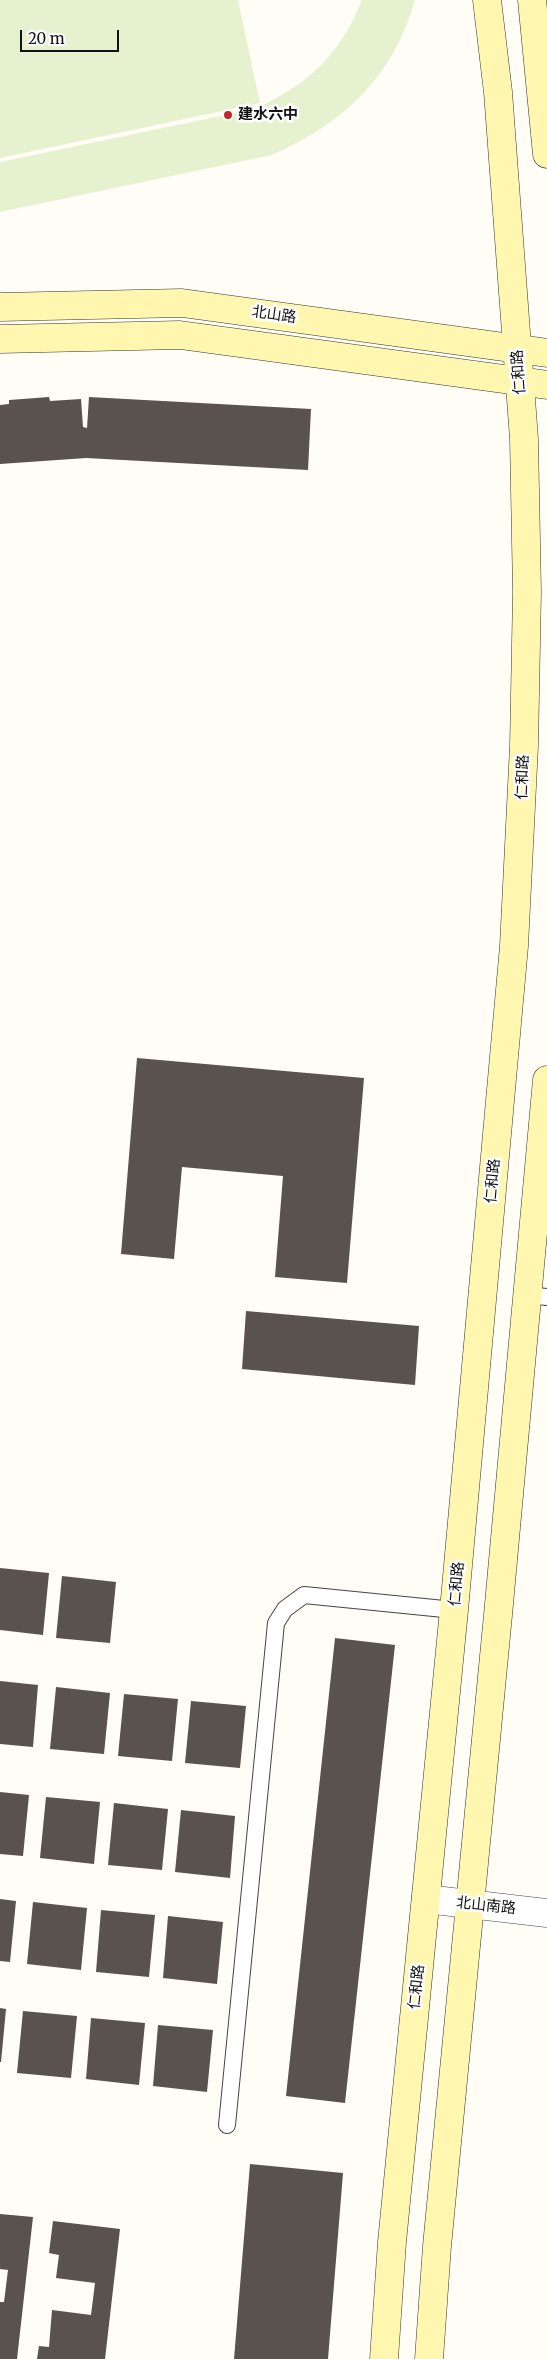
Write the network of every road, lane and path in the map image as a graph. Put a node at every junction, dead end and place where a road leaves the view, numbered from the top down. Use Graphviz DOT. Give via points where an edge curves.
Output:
graph roads {
  1 [pos="487,0"];
  2 [pos="532,0"];
  3 [pos="547,154"];
  4 [pos="0,307"];
  5 [pos="0,339"];
  6 [pos="517,348"];
  7 [pos="547,353"];
  8 [pos="520,381"];
  9 [pos="547,385"];
  10 [pos="547,1080"];
  11 [pos="537,1296"];
  12 [pos="454,1610"];
  13 [pos="426,1900"];
  14 [pos="470,1904"];
  15 [pos="547,1913"];
  16 [pos="227,2125"];
  17 [pos="384,2359"];
  18 [pos="429,2359"];
  1 -- 6 [label="main road, 仁和路" via="498,92"];
  2 -- 3 [label="main road"];
  4 -- 6 [label="main road, 北山路" via="182,303"];
  5 -- 8 [label="main road" via="180,335"];
  6 -- 7 [label="main road, 北山路"];
  6 -- 8 [label="main road, 仁和路"];
  8 -- 9 [label="main road"];
  8 -- 12 [label="main road, 仁和路" via="527,592 520,846 514,946"];
  10 -- 11 [label="main road"];
  11 -- 14 [label="main road"];
  12 -- 13 [label="main road, 仁和路"];
  12 -- 16 [label="lane" via="304,1594 276,1622"];
  13 -- 14 [label="street, 北山南路"];
  13 -- 17 [label="main road, 仁和路" via="392,2242"];
  14 -- 15 [label="street, 北山南路"];
  14 -- 18 [label="main road"];
}
